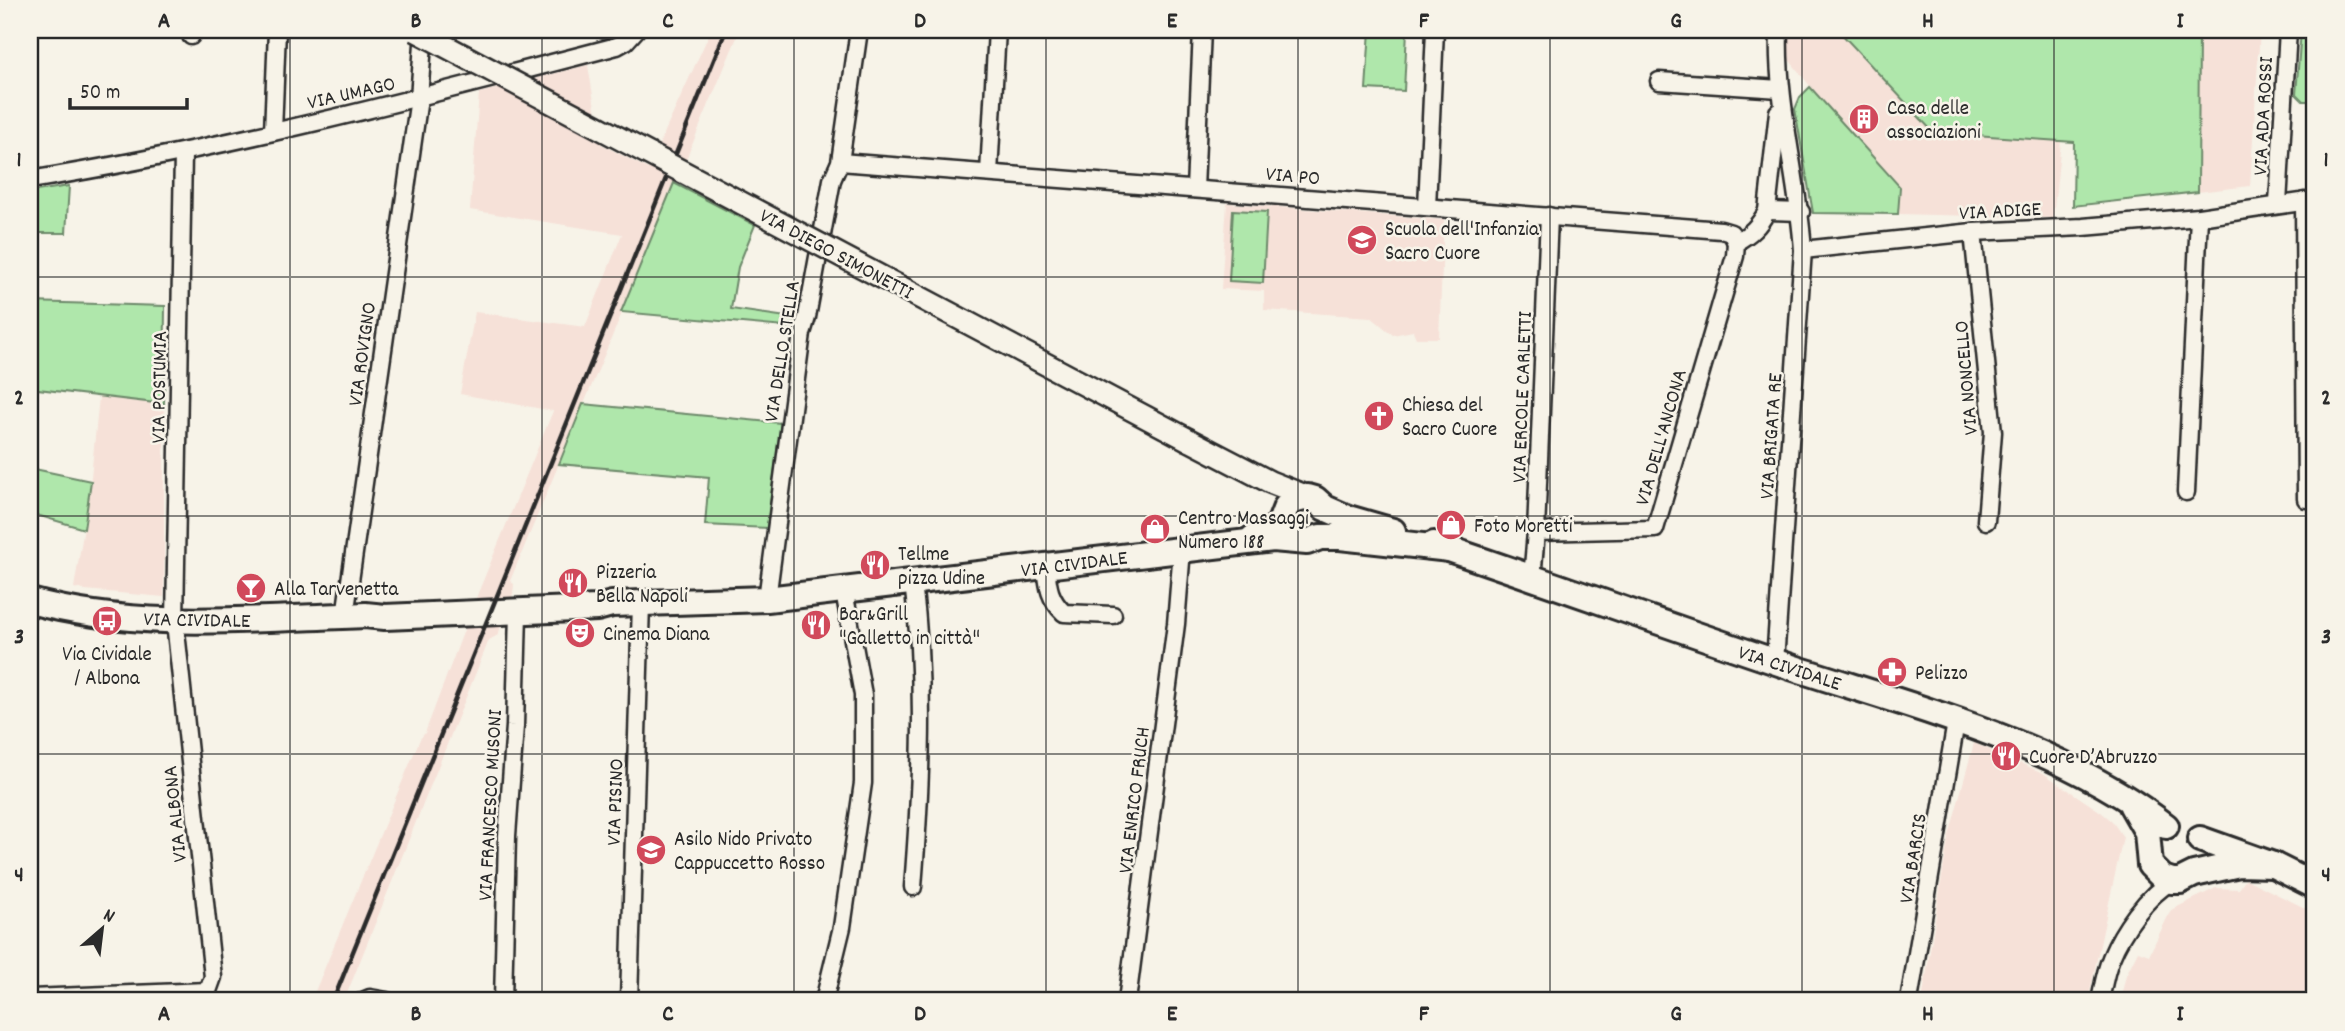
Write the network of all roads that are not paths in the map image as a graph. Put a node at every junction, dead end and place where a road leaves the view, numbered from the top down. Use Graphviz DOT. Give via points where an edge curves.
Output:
graph roads {
  1 [pos="277,30"];
  2 [pos="415,30"];
  3 [pos="424,30"];
  4 [pos="859,30"];
  5 [pos="997,30"];
  6 [pos="1202,30"];
  7 [pos="1435,30"];
  8 [pos="1779,30"];
  9 [pos="2288,30"];
  10 [pos="635,31"];
  11 [pos="1659,81"];
  12 [pos="1780,93"];
  13 [pos="419,98"];
  14 [pos="273,132"];
  15 [pos="183,153"];
  16 [pos="1772,155"];
  17 [pos="1791,156"];
  18 [pos="840,162"];
  19 [pos="989,173"];
  20 [pos="30,180"];
  21 [pos="1195,189"];
  22 [pos="2310,200"];
  23 [pos="2278,204"];
  24 [pos="1427,207"];
  25 [pos="1767,211"];
  26 [pos="1801,212"];
  27 [pos="1549,216"];
  28 [pos="2199,217"];
  29 [pos="1973,232"];
  30 [pos="1736,242"];
  31 [pos="1803,250"];
  32 [pos="1259,477"];
  33 [pos="2186,492"];
  34 [pos="2306,499"];
  35 [pos="1317,503"];
  36 [pos="1283,517"];
  37 [pos="1986,521"];
  38 [pos="1536,532"];
  39 [pos="1310,539"];
  40 [pos="1235,543"];
  41 [pos="1450,549"];
  42 [pos="1174,551"];
  43 [pos="1046,567"];
  44 [pos="1532,579"];
  45 [pos="914,582"];
  46 [pos="844,590"];
  47 [pos="767,599"];
  48 [pos="30,601"];
  49 [pos="641,603"];
  50 [pos="612,604"];
  51 [pos="518,612"];
  52 [pos="355,615"];
  53 [pos="1113,615"];
  54 [pos="174,622"];
  55 [pos="1775,662"];
  56 [pos="1956,722"];
  57 [pos="2200,839"];
  58 [pos="2155,845"];
  59 [pos="2273,865"];
  60 [pos="2183,877"];
  61 [pos="2315,886"];
  62 [pos="913,887"];
  63 [pos="2149,897"];
  64 [pos="209,996"];
  65 [pos="30,998"];
  66 [pos="363,1001"];
  67 [pos="387,1001"];
  68 [pos="503,1001"];
  69 [pos="629,1001"];
  70 [pos="824,1001"];
  71 [pos="1127,1001"];
  72 [pos="1909,1001"];
  73 [pos="2100,1001"];
  1 -- 14 [label="street"];
  2 -- 32 [label="main road, VIA DIEGO SIMONETTI, bridge"];
  3 -- 13 [label="street, VIA ROVIGNO"];
  4 -- 18 [label="street, VIA DELLO STELLA"];
  5 -- 19 [label="street"];
  6 -- 21 [label="street"];
  7 -- 24 [label="street"];
  8 -- 12 [label="street, VIA BRIGATA RE"];
  9 -- 23 [label="street, VIA ADA ROSSI"];
  10 -- 13 [label="street, VIA UMAGO" via="617,46"];
  11 -- 12 [label="street"];
  12 -- 16 [label="street, VIA BRIGATA RE"];
  12 -- 17 [label="street, VIA BRIGATA RE"];
  13 -- 14 [label="street, VIA UMAGO"];
  13 -- 52 [label="street, VIA ROVIGNO"];
  14 -- 15 [label="street, VIA UMAGO"];
  15 -- 20 [label="street, VIA UMAGO"];
  15 -- 54 [label="street, VIA POSTUMIA"];
  16 -- 17 [label="street"];
  16 -- 25 [label="street, VIA BRIGATA RE"];
  17 -- 26 [label="street, VIA BRIGATA RE"];
  18 -- 19 [label="street, VIA PO"];
  18 -- 47 [label="street, VIA DELLO STELLA" via="832,180 802,333"];
  19 -- 21 [label="street, VIA PO"];
  21 -- 24 [label="street, VIA PO"];
  22 -- 23 [label="street, VIA ADIGE"];
  22 -- 34 [label="street, VIA ADIGE"];
  23 -- 28 [label="street, VIA ADIGE"];
  24 -- 27 [label="street, VIA PO"];
  25 -- 26 [label="street"];
  25 -- 30 [label="street" via="1760,224"];
  26 -- 31 [label="street, VIA BRIGATA RE"];
  27 -- 30 [label="street, VIA PO" via="1721,230 1731,233"];
  27 -- 38 [label="street, VIA ERCOLE CARLETTI"];
  28 -- 29 [label="street, VIA ADIGE"];
  28 -- 33 [label="street"];
  29 -- 31 [label="street, VIA ADIGE"];
  29 -- 37 [label="street, VIA NONCELLO" via="1993,432"];
  30 -- 38 [label="street, VIA DELL'ANCONA" via="1655,529"];
  31 -- 55 [label="street, VIA BRIGATA RE"];
  32 -- 35 [label="main road, VIA DIEGO SIMONETTI"];
  32 -- 36 [label="main road, VIA DIEGO SIMONETTI" via="1280,498"];
  35 -- 36 [label="main road, VIA CIVIDALE" via="1292,501"];
  35 -- 39 [label="main road" via="1328,523"];
  35 -- 41 [label="main road, VIA CIVIDALE" via="1348,518"];
  36 -- 39 [label="main road" via="1291,537"];
  36 -- 40 [label="main road, VIA CIVIDALE" via="1274,529"];
  38 -- 44 [label="street, VIA ERCOLE CARLETTI"];
  39 -- 40 [label="main road, VIA CIVIDALE"];
  39 -- 41 [label="main road, VIA CIVIDALE"];
  40 -- 42 [label="main road, VIA CIVIDALE"];
  41 -- 44 [label="main road, VIA CIVIDALE"];
  42 -- 43 [label="main road, VIA CIVIDALE"];
  42 -- 71 [label="street, VIA ENRICO FRUCH" via="1177,603 1173,651"];
  43 -- 45 [label="main road, VIA CIVIDALE"];
  43 -- 53 [label="street" via="1048,590 1064,613"];
  44 -- 55 [label="main road, VIA CIVIDALE"];
  45 -- 46 [label="main road, VIA CIVIDALE"];
  45 -- 62 [label="street" via="921,785"];
  46 -- 47 [label="main road, VIA CIVIDALE"];
  46 -- 70 [label="street" via="863,695 863,783 842,927"];
  47 -- 49 [label="main road, VIA CIVIDALE"];
  48 -- 54 [label="main road, VIA CIVIDALE" via="102,616"];
  49 -- 50 [label="main road, VIA CIVIDALE"];
  49 -- 69 [label="street, VIA PISINO"];
  50 -- 51 [label="main road, VIA CIVIDALE"];
  50 -- 52 [label="main road, VIA CIVIDALE" via="596,599 386,607"];
  51 -- 52 [label="main road, VIA CIVIDALE"];
  51 -- 68 [label="street, VIA FRANCESCO MUSONI"];
  52 -- 54 [label="main road, VIA CIVIDALE"];
  54 -- 64 [label="street, VIA ALBONA" via="213,977"];
  55 -- 56 [label="main road, VIA CIVIDALE"];
  56 -- 58 [label="main road, VIA CIVIDALE" via="2109,786 2125,797"];
  56 -- 72 [label="street, VIA BARCIS"];
  57 -- 58 [label="main road" via="2189,827 2173,824"];
  57 -- 59 [label="main road"];
  57 -- 60 [label="main road" via="2204,854 2200,868"];
  58 -- 60 [label="main road" via="2163,878"];
  58 -- 63 [label="street"];
  59 -- 60 [label="main road" via="2239,864"];
  59 -- 61 [label="main road"];
  60 -- 63 [label="street"];
  63 -- 73 [label="street" via="2111,958"];
  64 -- 65 [label="street"];
  66 -- 67 [label="street"];
}
